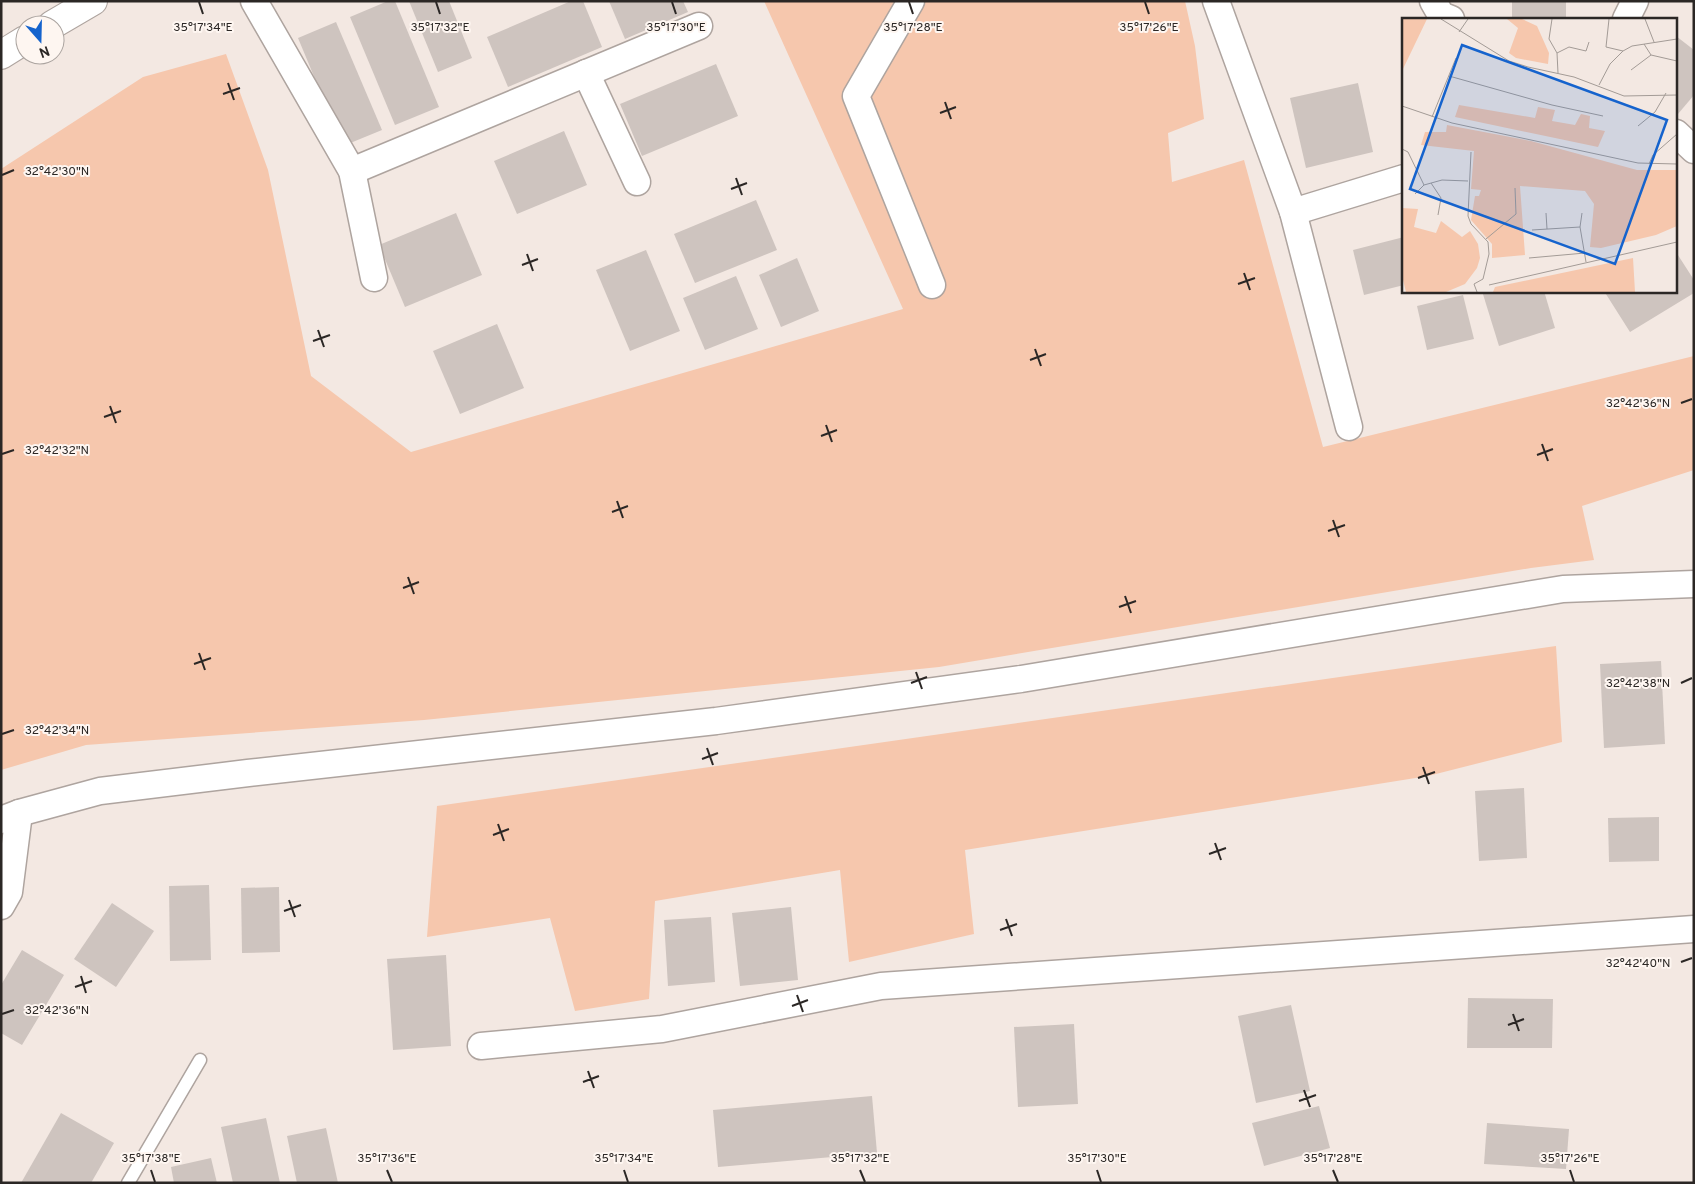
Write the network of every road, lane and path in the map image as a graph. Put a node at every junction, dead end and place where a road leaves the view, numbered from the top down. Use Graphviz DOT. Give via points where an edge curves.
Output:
graph roads {
  1 [pos="94,1"];
  2 [pos="254,1"];
  3 [pos="911,1"];
  4 [pos="1216,1"];
  5 [pos="1433,1"];
  6 [pos="1635,1"];
  7 [pos="65,18"];
  8 [pos="1448,18"];
  9 [pos="1626,18"];
  10 [pos="699,26"];
  11 [pos="15,46"];
  12 [pos="1,55"];
  13 [pos="586,73"];
  14 [pos="1678,135"];
  15 [pos="1694,150"];
  16 [pos="352,171"];
  17 [pos="1402,179"];
  18 [pos="637,182"];
  19 [pos="1293,212"];
  20 [pos="374,278"];
  21 [pos="932,285"];
  22 [pos="1349,427"];
  23 [pos="1694,584"];
  24 [pos="10,816"];
  25 [pos="1,906"];
  26 [pos="1694,929"];
  27 [pos="481,1046"];
  28 [pos="200,1060"];
  29 [pos="128,1183"];
  1 -- 7 [label="street"];
  2 -- 16 [label="street"];
  3 -- 21 [label="street" via="856,96"];
  4 -- 19 [label="street"];
  5 -- 8 [label="street" via="1441,15"];
  6 -- 9 [label="street"];
  10 -- 13 [label="street"];
  11 -- 12 [label="street"];
  13 -- 16 [label="street"];
  13 -- 18 [label="street"];
  14 -- 15 [label="street"];
  16 -- 20 [label="street"];
  17 -- 19 [label="street"];
  19 -- 22 [label="street"];
  23 -- 24 [label="street" via="1563,589 1021,679 716,721 100,791"];
  24 -- 25 [label="street" via="9,892"];
  26 -- 27 [label="street" via="881,986 662,1029"];
  28 -- 29 [label="lane"];
}
